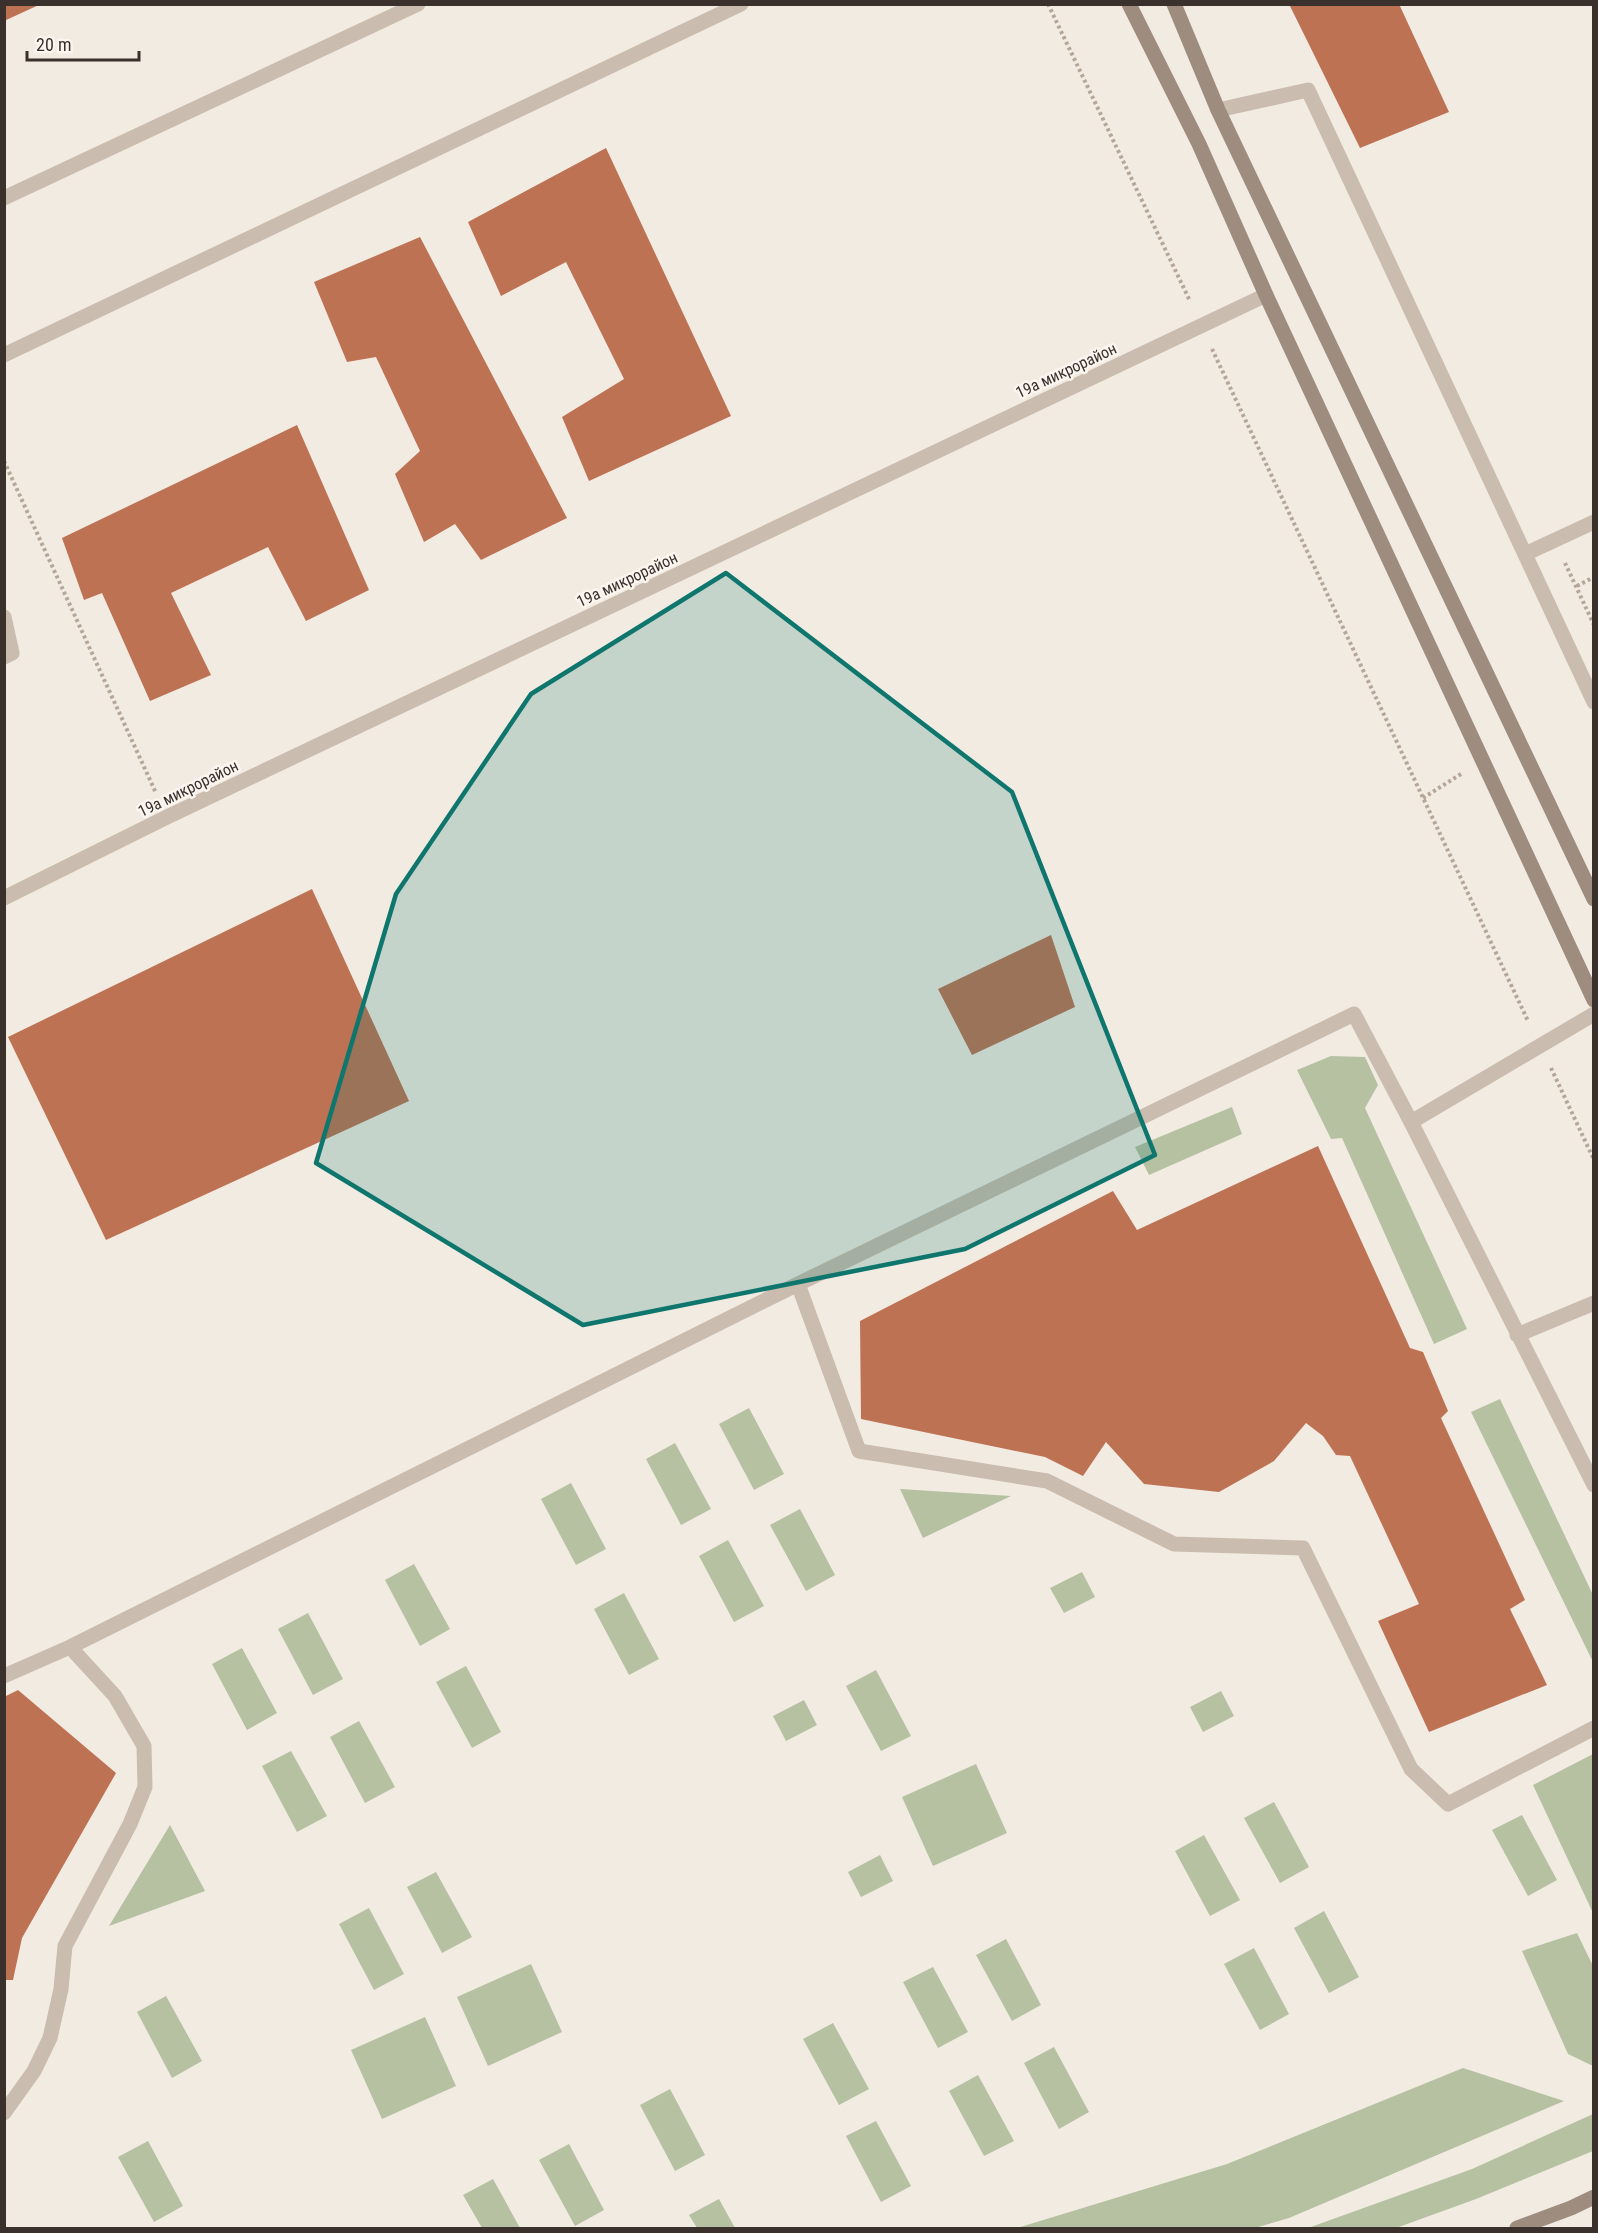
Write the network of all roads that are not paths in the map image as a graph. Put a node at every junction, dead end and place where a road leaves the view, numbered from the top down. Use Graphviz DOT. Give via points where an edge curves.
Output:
graph roads {
  1 [pos="418,4"];
  2 [pos="741,4"];
  3 [pos="1129,4"];
  4 [pos="1174,4"];
  5 [pos="1218,110"];
  6 [pos="4,198"];
  7 [pos="1266,295"];
  8 [pos="4,355"];
  9 [pos="1593,522"];
  10 [pos="1525,554"];
  11 [pos="4,617"];
  12 [pos="4,657"];
  13 [pos="1593,702"];
  14 [pos="4,898"];
  15 [pos="1593,899"];
  16 [pos="1593,1000"];
  17 [pos="1593,1014"];
  18 [pos="1411,1122"];
  19 [pos="798,1284"];
  20 [pos="1593,1303"];
  21 [pos="1517,1335"];
  22 [pos="1593,1485"];
  23 [pos="70,1647"];
  24 [pos="4,1676"];
  25 [pos="1593,1728"];
  26 [pos="4,2113"];
  27 [pos="1593,2197"];
  28 [pos="1517,2229"];
  1 -- 6 [label="street"];
  2 -- 8 [label="street"];
  3 -- 7 [label="street" via="1199,144"];
  4 -- 5 [label="street"];
  5 -- 10 [label="street" via="1308,90"];
  5 -- 15 [label="street"];
  7 -- 14 [label="street, 19а микрорайон"];
  7 -- 16 [label="street"];
  9 -- 10 [label="street"];
  10 -- 13 [label="street"];
  11 -- 12 [label="street" via="12,653"];
  17 -- 18 [label="street"];
  18 -- 19 [label="street" via="1354,1014"];
  18 -- 21 [label="street"];
  19 -- 23 [label="street"];
  19 -- 25 [label="street" via="859,1451 1047,1481 1174,1544 1303,1548 1411,1769 1448,1804"];
  20 -- 21 [label="street"];
  21 -- 22 [label="street"];
  23 -- 24 [label="street"];
  23 -- 26 [label="street" via="115,1696 144,1746 145,1787 130,1824 65,1946 51,2038 34,2071"];
  27 -- 28 [label="street"];
}
